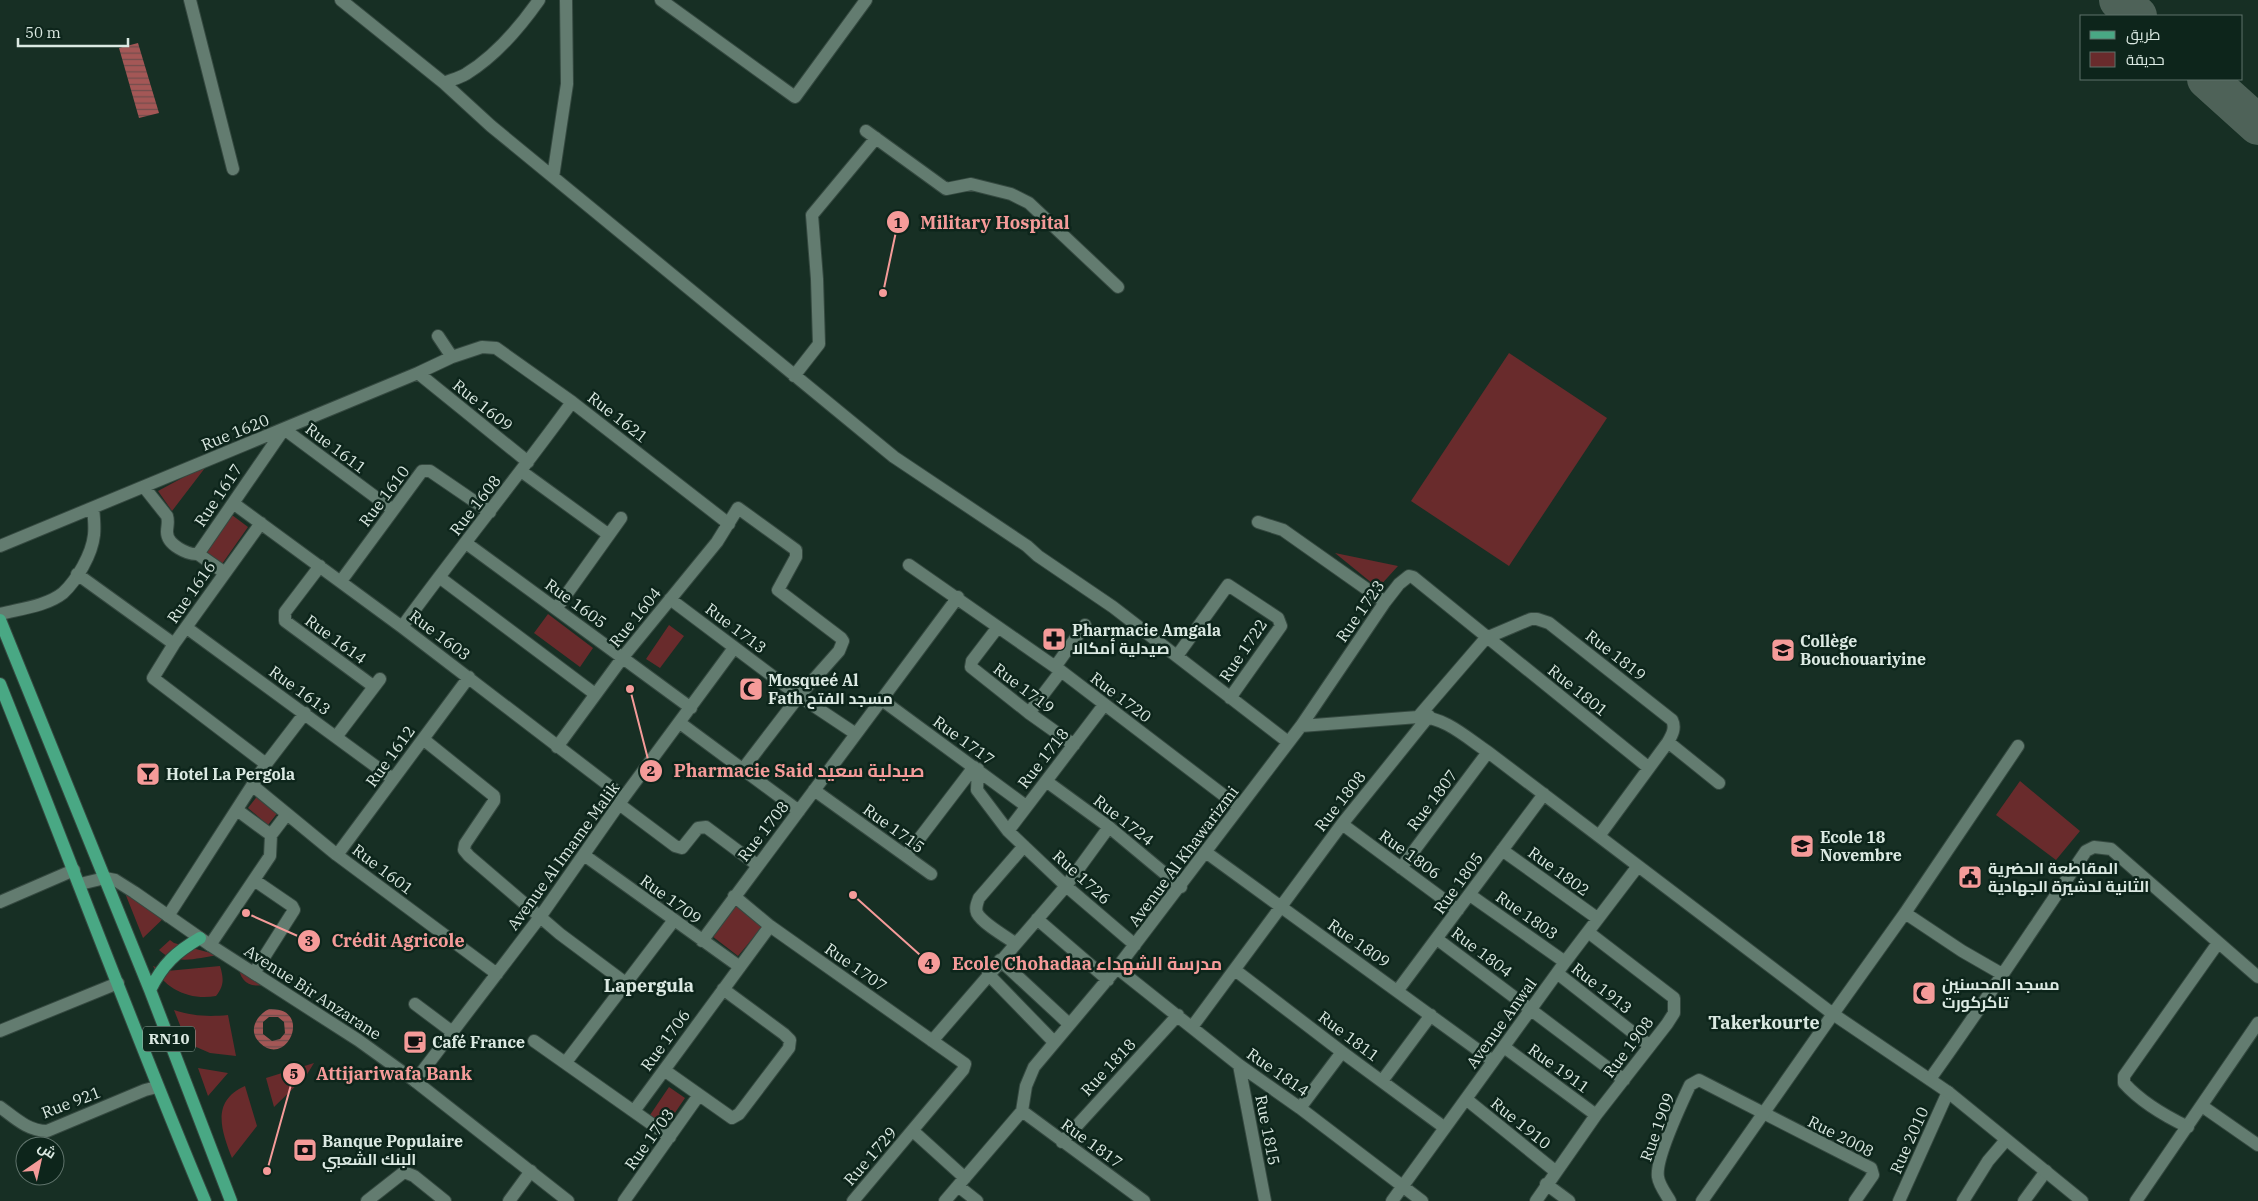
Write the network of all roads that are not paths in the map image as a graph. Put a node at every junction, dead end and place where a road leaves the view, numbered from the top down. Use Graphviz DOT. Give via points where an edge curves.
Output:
graph roads {
  1 [pos="190,0"];
  2 [pos="340,0"];
  3 [pos="538,0"];
  4 [pos="566,0"];
  5 [pos="662,0"];
  6 [pos="866,0"];
  7 [pos="444,83"];
  8 [pos="233,169"];
  9 [pos="553,177"];
  10 [pos="1118,287"];
  11 [pos="438,336"];
  12 [pos="482,347"];
  13 [pos="452,356"];
  14 [pos="418,373"];
  15 [pos="794,376"];
  16 [pos="572,402"];
  17 [pos="284,429"];
  18 [pos="525,467"];
  19 [pos="144,487"];
  20 [pos="233,503"];
  21 [pos="93,508"];
  22 [pos="393,510"];
  23 [pos="490,512"];
  24 [pos="621,518"];
  25 [pos="1258,522"];
  26 [pos="261,523"];
  27 [pos="729,524"];
  28 [pos="608,535"];
  29 [pos="466,543"];
  30 [pos="0,546"];
  31 [pos="198,554"];
  32 [pos="909,565"];
  33 [pos="320,566"];
  34 [pos="224,573"];
  35 [pos="77,574"];
  36 [pos="438,577"];
  37 [pos="340,581"];
  38 [pos="958,597"];
  39 [pos="670,599"];
  40 [pos="1385,602"];
  41 [pos="556,609"];
  42 [pos="0,614"];
  43 [pos="0,620"];
  44 [pos="1085,625"];
  45 [pos="998,626"];
  46 [pos="402,627"];
  47 [pos="187,628"];
  48 [pos="1486,638"];
  49 [pos="174,644"];
  50 [pos="734,648"];
  51 [pos="1176,656"];
  52 [pos="622,657"];
  53 [pos="1058,669"];
  54 [pos="469,677"];
  55 [pos="0,684"];
  56 [pos="595,694"];
  57 [pos="799,696"];
  58 [pos="1230,698"];
  59 [pos="882,700"];
  60 [pos="1104,705"];
  61 [pos="690,708"];
  62 [pos="305,713"];
  63 [pos="1029,713"];
  64 [pos="1423,716"];
  65 [pos="680,723"];
  66 [pos="1301,726"];
  67 [pos="856,734"];
  68 [pos="336,737"];
  69 [pos="423,739"];
  70 [pos="1288,742"];
  71 [pos="1668,742"];
  72 [pos="1074,745"];
  73 [pos="2018,746"];
  74 [pos="557,747"];
  75 [pos="1488,752"];
  76 [pos="266,764"];
  77 [pos="976,768"];
  78 [pos="1649,768"];
  79 [pos="743,769"];
  80 [pos="394,779"];
  81 [pos="1046,781"];
  82 [pos="1719,783"];
  83 [pos="253,786"];
  84 [pos="814,790"];
  85 [pos="1544,794"];
  86 [pos="622,801"];
  87 [pos="1026,806"];
  88 [pos="1240,807"];
  89 [pos="237,810"];
  90 [pos="799,811"];
  91 [pos="287,814"];
  92 [pos="1342,824"];
  93 [pos="1110,827"];
  94 [pos="1008,831"];
  95 [pos="271,835"];
  96 [pos="1599,836"];
  97 [pos="1024,846"];
  98 [pos="1502,850"];
  99 [pos="1206,853"];
  100 [pos="337,855"];
  101 [pos="584,855"];
  102 [pos="906,856"];
  103 [pos="757,865"];
  104 [pos="1638,866"];
  105 [pos="1401,868"];
  106 [pos="74,870"];
  107 [pos="931,874"];
  108 [pos="105,878"];
  109 [pos="254,880"];
  110 [pos="80,884"];
  111 [pos="1066,886"];
  112 [pos="1181,887"];
  113 [pos="1470,895"];
  114 [pos="734,896"];
  115 [pos="0,902"];
  116 [pos="1280,907"];
  117 [pos="1458,910"];
  118 [pos="1905,913"];
  119 [pos="168,916"];
  120 [pos="540,917"];
  121 [pos="1597,918"];
  122 [pos="674,920"];
  123 [pos="1037,920"];
  124 [pos="770,926"];
  125 [pos="1588,932"];
  126 [pos="1437,939"];
  127 [pos="205,941"];
  128 [pos="702,941"];
  129 [pos="1015,943"];
  130 [pos="2218,943"];
  131 [pos="1135,945"];
  132 [pos="1000,960"];
  133 [pos="1565,962"];
  134 [pos="740,967"];
  135 [pos="1117,968"];
  136 [pos="1235,970"];
  137 [pos="254,973"];
  138 [pos="1557,973"];
  139 [pos="497,974"];
  140 [pos="988,974"];
  141 [pos="2002,974"];
  142 [pos="2258,976"];
  143 [pos="1108,980"];
  144 [pos="118,983"];
  145 [pos="627,984"];
  146 [pos="723,989"];
  147 [pos="150,990"];
  148 [pos="1398,990"];
  149 [pos="415,1004"];
  150 [pos="1531,1010"];
  151 [pos="1833,1014"];
  152 [pos="1178,1015"];
  153 [pos="1431,1015"];
  154 [pos="2258,1023"];
  155 [pos="1069,1024"];
  156 [pos="1192,1027"];
  157 [pos="0,1031"];
  158 [pos="451,1031"];
  159 [pos="534,1041"];
  160 [pos="932,1041"];
  161 [pos="1054,1042"];
  162 [pos="1650,1046"];
  163 [pos="1504,1047"];
  164 [pos="1342,1052"];
  165 [pos="961,1061"];
  166 [pos="1493,1061"];
  167 [pos="566,1062"];
  168 [pos="1239,1065"];
  169 [pos="664,1070"];
  170 [pos="1930,1079"];
  171 [pos="1624,1080"];
  172 [pos="415,1081"];
  173 [pos="1382,1081"];
  174 [pos="157,1087"];
  175 [pos="1948,1092"];
  176 [pos="700,1095"];
  177 [pos="1466,1099"];
  178 [pos="2202,1106"];
  179 [pos="0,1107"];
  180 [pos="1300,1108"];
  181 [pos="634,1111"];
  182 [pos="1022,1111"];
  183 [pos="1763,1114"];
  184 [pos="1596,1115"];
  185 [pos="2188,1127"];
  186 [pos="1445,1128"];
  187 [pos="913,1131"];
  188 [pos="670,1137"];
  189 [pos="2006,1140"];
  190 [pos="1062,1142"];
  191 [pos="2258,1145"];
  192 [pos="531,1171"];
  193 [pos="2046,1171"];
  194 [pos="1555,1172"];
  195 [pos="962,1182"];
  196 [pos="1546,1184"];
  197 [pos="1403,1186"];
  198 [pos="205,1201"];
  199 [pos="232,1201"];
  200 [pos="367,1201"];
  201 [pos="445,1201"];
  202 [pos="508,1201"];
  203 [pos="568,1201"];
  204 [pos="624,1201"];
  205 [pos="853,1201"];
  206 [pos="945,1201"];
  207 [pos="978,1201"];
  208 [pos="1144,1201"];
  209 [pos="1265,1201"];
  210 [pos="1392,1201"];
  211 [pos="1422,1201"];
  212 [pos="1536,1201"];
  213 [pos="1569,1201"];
  214 [pos="1670,1201"];
  215 [pos="1702,1201"];
  216 [pos="1855,1201"];
  217 [pos="1899,1201"];
  218 [pos="1963,1201"];
  219 [pos="2024,1201"];
  220 [pos="2082,1201"];
  221 [pos="2136,1201"];
  1 -- 8 [label="street"];
  2 -- 7 [label="street"];
  3 -- 7 [label="street" via="528,16 494,52 466,74"];
  4 -- 9 [label="street" via="568,84"];
  5 -- 6 [label="street" via="795,97"];
  7 -- 9 [label="street"];
  9 -- 15 [label="street"];
  10 -- 15 [label="street" via="1029,203 1011,194 971,184 946,189 871,134 812,215 818,344"];
  11 -- 13 [label="street"];
  12 -- 13 [label="street, Rue 1620"];
  12 -- 16 [label="street, Rue 1621" via="504,352"];
  13 -- 14 [label="street, Rue 1620"];
  14 -- 17 [label="street, Rue 1620"];
  14 -- 18 [label="street, Rue 1609"];
  15 -- 51 [label="street" via="894,457 1027,546"];
  16 -- 18 [label="street, Rue 1608"];
  16 -- 27 [label="street, Rue 1621"];
  17 -- 19 [label="street, Rue 1620"];
  17 -- 20 [label="street, Rue 1617"];
  17 -- 22 [label="street, Rue 1611"];
  18 -- 23 [label="street, Rue 1608"];
  18 -- 28 [label="street, Rue 1609"];
  19 -- 21 [label="street, Rue 1620"];
  19 -- 31 [label="street" via="168,520 169,539 188,553"];
  20 -- 26 [label="street, Rue 1603"];
  20 -- 31 [label="street, Rue 1617"];
  21 -- 30 [label="street, Rue 1620"];
  21 -- 35 [label="street" via="94,537"];
  22 -- 23 [label="street, Rue 1610" via="426,470"];
  22 -- 37 [label="street, Rue 1610"];
  23 -- 29 [label="street, Rue 1608"];
  24 -- 28 [label="street"];
  25 -- 40 [label="street" via="1283,530"];
  26 -- 33 [label="street, Rue 1603"];
  26 -- 34 [label="street, Rue 1616"];
  27 -- 39 [label="street, Rue 1604"];
  27 -- 57 [label="street, Rue 1604" via="738,508 796,550 796,557 778,590 841,638 839,652"];
  28 -- 41 [label="street"];
  29 -- 36 [label="street, Rue 1608"];
  29 -- 41 [label="street, Rue 1605"];
  31 -- 34 [label="street"];
  32 -- 38 [label="street, Rue 1720"];
  33 -- 37 [label="street, Rue 1603"];
  33 -- 68 [label="street, Rue 1614" via="285,612 285,621 377,682"];
  34 -- 47 [label="street, Rue 1616"];
  35 -- 42 [label="street" via="62,593"];
  35 -- 49 [label="street"];
  36 -- 46 [label="street, Rue 1608"];
  36 -- 56 [label="street"];
  37 -- 46 [label="street, Rue 1603"];
  38 -- 45 [label="street, Rue 1720"];
  38 -- 59 [label="street, Rue 1708"];
  39 -- 50 [label="street, Rue 1713"];
  39 -- 52 [label="street, Rue 1604"];
  40 -- 48 [label="street, Rue 1723" via="1405,577 1414,577"];
  40 -- 66 [label="street, Rue 1723"];
  41 -- 52 [label="street, Rue 1605"];
  43 -- 108 [label="main road, RN10"];
  44 -- 53 [label="street"];
  45 -- 53 [label="street, Rue 1720"];
  45 -- 63 [label="street, Rue 1719" via="972,661 972,667"];
  46 -- 54 [label="street, Rue 1603"];
  47 -- 49 [label="street, Rue 1616"];
  47 -- 62 [label="street, Rue 1613"];
  48 -- 64 [label="street, Rue 1808"];
  48 -- 71 [label="street, Rue 1819" via="1530,619 1549,623 1672,720 1674,730"];
  48 -- 78 [label="street, Rue 1801"];
  49 -- 76 [label="street, Rue 1616" via="154,674 156,682"];
  50 -- 57 [label="street, Rue 1713"];
  50 -- 61 [label="street, Avenue Al Imame Malik"];
  51 -- 58 [label="street"];
  51 -- 58 [label="street, Rue 1722" via="1228,584 1278,618 1281,626"];
  52 -- 56 [label="street, Rue 1604"];
  52 -- 61 [label="street, Rue 1605"];
  53 -- 60 [label="street, Rue 1720"];
  53 -- 63 [label="street"];
  54 -- 69 [label="street, Rue 1612"];
  54 -- 74 [label="street, Rue 1603"];
  55 -- 106 [label="main road, RN10"];
  56 -- 74 [label="street, Rue 1604"];
  57 -- 67 [label="street, Rue 1713"];
  57 -- 79 [label="street"];
  58 -- 70 [label="street"];
  59 -- 67 [label="street, Rue 1708"];
  59 -- 77 [label="street, Rue 1717"];
  60 -- 72 [label="street, Rue 1718"];
  60 -- 88 [label="street, Rue 1720"];
  61 -- 65 [label="street, Avenue Al Imame Malik"];
  62 -- 68 [label="street, Rue 1613"];
  62 -- 76 [label="street"];
  63 -- 72 [label="street, Rue 1719"];
  64 -- 66 [label="street"];
  64 -- 75 [label="street" via="1439,720"];
  64 -- 92 [label="street, Rue 1808"];
  65 -- 79 [label="street"];
  65 -- 86 [label="street, Avenue Al Imame Malik"];
  66 -- 70 [label="street, Avenue Al Khawarizmi"];
  67 -- 84 [label="street, Rue 1708"];
  68 -- 80 [label="street, Rue 1613"];
  69 -- 80 [label="street, Rue 1612"];
  69 -- 120 [label="street" via="494,796 464,850"];
  70 -- 88 [label="street, Avenue Al Khawarizmi"];
  71 -- 78 [label="street, Rue 1819"];
  71 -- 82 [label="street"];
  72 -- 81 [label="street, Rue 1718"];
  73 -- 118 [label="street"];
  74 -- 86 [label="street, Rue 1603"];
  75 -- 85 [label="street"];
  75 -- 105 [label="street, Rue 1807"];
  76 -- 83 [label="street"];
  77 -- 87 [label="street, Rue 1717"];
  77 -- 94 [label="street, Rue 1726" via="978,790"];
  77 -- 102 [label="street"];
  78 -- 96 [label="street, Rue 1819"];
  79 -- 90 [label="street"];
  80 -- 100 [label="street, Rue 1612"];
  81 -- 87 [label="street, Rue 1718"];
  81 -- 93 [label="street, Rue 1724"];
  83 -- 89 [label="street"];
  83 -- 91 [label="street, Rue 1601"];
  84 -- 90 [label="street, Rue 1708"];
  84 -- 102 [label="street, Rue 1715"];
  85 -- 96 [label="street"];
  85 -- 98 [label="street, Rue 1805"];
  86 -- 101 [label="street, Avenue Al Imame Malik"];
  86 -- 103 [label="street, Rue 1603" via="675,846 682,848 698,828 706,827"];
  87 -- 94 [label="street, Rue 1718"];
  88 -- 99 [label="street, Avenue Al Khawarizmi"];
  89 -- 95 [label="street"];
  89 -- 119 [label="street"];
  90 -- 103 [label="street, Rue 1708"];
  91 -- 95 [label="street"];
  91 -- 100 [label="street, Rue 1601"];
  92 -- 105 [label="street, Rue 1806"];
  92 -- 116 [label="street, Rue 1808"];
  93 -- 111 [label="street"];
  93 -- 112 [label="street, Rue 1724"];
  94 -- 97 [label="street, Rue 1726"];
  95 -- 109 [label="street" via="270,856"];
  96 -- 104 [label="street"];
  97 -- 111 [label="street, Rue 1726"];
  97 -- 129 [label="street" via="979,898 976,906 983,920"];
  98 -- 113 [label="street, Rue 1805"];
  98 -- 121 [label="street, Rue 1802"];
  99 -- 112 [label="street, Avenue Al Khawarizmi"];
  99 -- 116 [label="street, Rue 1809"];
  100 -- 139 [label="street, Rue 1601"];
  101 -- 120 [label="street, Avenue Al Imame Malik"];
  101 -- 122 [label="street, Rue 1709"];
  102 -- 107 [label="street, Rue 1715"];
  103 -- 114 [label="street, Rue 1708"];
  104 -- 121 [label="street, Avenue Anwal"];
  104 -- 151 [label="street"];
  105 -- 117 [label="street, Rue 1806"];
  106 -- 110 [label="main road, RN10"];
  106 -- 115 [label="street"];
  108 -- 110 [label="street"];
  108 -- 119 [label="street, Avenue Bir Anzarane" via="115,880"];
  108 -- 147 [label="main road, RN10"];
  109 -- 127 [label="street"];
  109 -- 137 [label="street" via="294,910"];
  110 -- 144 [label="main road, RN10"];
  111 -- 123 [label="street"];
  111 -- 131 [label="street, Rue 1726"];
  112 -- 131 [label="street, Avenue Al Khawarizmi"];
  113 -- 117 [label="street, Rue 1805"];
  113 -- 133 [label="street, Rue 1803"];
  114 -- 124 [label="street, Rue 1707"];
  114 -- 128 [label="street, Rue 1708"];
  116 -- 136 [label="street, Rue 1808"];
  116 -- 148 [label="street, Rue 1809"];
  117 -- 126 [label="street, Rue 1805"];
  118 -- 141 [label="street"];
  118 -- 151 [label="street"];
  119 -- 127 [label="street, Avenue Bir Anzarane"];
  120 -- 139 [label="street, Avenue Al Imame Malik"];
  120 -- 145 [label="street"];
  121 -- 125 [label="street, Avenue Anwal"];
  122 -- 128 [label="street, Rue 1709"];
  122 -- 145 [label="street"];
  123 -- 129 [label="street"];
  123 -- 143 [label="street"];
  124 -- 134 [label="street, Rue 1706"];
  124 -- 160 [label="street, Rue 1707"];
  125 -- 133 [label="street, Avenue Anwal"];
  125 -- 162 [label="street, Rue 1908" via="1674,998 1674,1013"];
  126 -- 148 [label="street, Rue 1805"];
  126 -- 150 [label="street, Rue 1804"];
  127 -- 137 [label="street, Avenue Bir Anzarane"];
  127 -- 147 [label="main road" via="179,950"];
  128 -- 134 [label="street, Rue 1709"];
  129 -- 132 [label="street"];
  130 -- 141 [label="street" via="2111,849 2094,847 2086,851"];
  130 -- 142 [label="street"];
  130 -- 185 [label="street" via="2124,1076 2124,1083 2130,1090"];
  131 -- 135 [label="street, Avenue Al Khawarizmi"];
  132 -- 140 [label="street"];
  132 -- 155 [label="street"];
  133 -- 138 [label="street, Avenue Anwal"];
  134 -- 146 [label="street, Rue 1706"];
  135 -- 143 [label="street, Avenue Al Khawarizmi"];
  135 -- 152 [label="street, Rue 1814"];
  136 -- 156 [label="street, Rue 1808"];
  136 -- 164 [label="street, Rue 1811"];
  137 -- 172 [label="street, Avenue Bir Anzarane"];
  138 -- 150 [label="street, Avenue Anwal"];
  138 -- 162 [label="street, Rue 1913"];
  139 -- 158 [label="street, Avenue Al Imame Malik"];
  140 -- 160 [label="street"];
  140 -- 161 [label="street"];
  141 -- 170 [label="street"];
  143 -- 155 [label="street, Avenue Al Khawarizmi"];
  144 -- 157 [label="street"];
  144 -- 174 [label="main road, RN10"];
  145 -- 167 [label="street"];
  146 -- 169 [label="street, Rue 1706"];
  146 -- 176 [label="street" via="784,1034 790,1040 790,1048 736,1117 728,1116"];
  147 -- 199 [label="main road, RN10"];
  148 -- 153 [label="street, Rue 1809"];
  149 -- 158 [label="street"];
  150 -- 163 [label="street, Avenue Anwal"];
  150 -- 171 [label="street, Rue 1804"];
  151 -- 170 [label="street"];
  151 -- 183 [label="street"];
  152 -- 156 [label="street, Rue 1814"];
  152 -- 190 [label="street, Rue 1818"];
  153 -- 166 [label="street, Rue 1809"];
  153 -- 173 [label="street"];
  154 -- 178 [label="street"];
  155 -- 161 [label="street, Avenue Al Khawarizmi"];
  156 -- 168 [label="street, Rue 1814"];
  158 -- 172 [label="street, Avenue Al Imame Malik"];
  159 -- 167 [label="street"];
  160 -- 165 [label="street, Rue 1707"];
  161 -- 182 [label="street, Avenue Al Khawarizmi" via="1034,1067 1026,1086"];
  162 -- 171 [label="street, Rue 1908"];
  163 -- 166 [label="street, Avenue Anwal"];
  163 -- 184 [label="street, Rue 1911"];
  164 -- 173 [label="street, Rue 1811"];
  164 -- 180 [label="street"];
  165 -- 187 [label="street, Rue 1729" via="965,1064 963,1070"];
  166 -- 177 [label="street, Avenue Anwal"];
  167 -- 181 [label="street"];
  168 -- 180 [label="street, Rue 1814"];
  168 -- 209 [label="street, Rue 1815"];
  169 -- 176 [label="street"];
  169 -- 181 [label="street, Rue 1706"];
  170 -- 175 [label="street"];
  171 -- 184 [label="street, Rue 1908"];
  172 -- 192 [label="street, Avenue Bir Anzarane"];
  173 -- 186 [label="street, Rue 1811"];
  174 -- 179 [label="street, Rue 921" via="47,1131 28,1128"];
  174 -- 198 [label="main road, RN10"];
  175 -- 189 [label="street"];
  175 -- 217 [label="street, Rue 2010"];
  176 -- 188 [label="street, Rue 1703"];
  177 -- 186 [label="street, Avenue Anwal"];
  177 -- 194 [label="street, Rue 1910"];
  178 -- 185 [label="street"];
  178 -- 191 [label="street"];
  180 -- 197 [label="street, Rue 1814"];
  181 -- 188 [label="street"];
  182 -- 190 [label="street, Rue 1817"];
  182 -- 195 [label="street"];
  183 -- 214 [label="street, Rue 1909" via="1704,1082 1690,1084 1658,1170 1659,1182"];
  183 -- 215 [label="street"];
  183 -- 216 [label="street, Rue 2008" via="1871,1168 1873,1175"];
  184 -- 194 [label="street, Rue 1908"];
  185 -- 221 [label="street"];
  186 -- 197 [label="street, Avenue Anwal"];
  187 -- 195 [label="street"];
  187 -- 205 [label="street, Rue 1729"];
  188 -- 204 [label="street, Rue 1703"];
  189 -- 193 [label="street"];
  189 -- 218 [label="street" via="1988,1161"];
  190 -- 208 [label="street, Rue 1817"];
  192 -- 202 [label="street"];
  192 -- 203 [label="street, Avenue Bir Anzarane"];
  193 -- 219 [label="street"];
  193 -- 220 [label="street"];
  194 -- 196 [label="street, Rue 1908"];
  195 -- 206 [label="street"];
  195 -- 207 [label="street"];
  196 -- 212 [label="street, Rue 1908"];
  196 -- 213 [label="street"];
  197 -- 210 [label="street, Avenue Anwal"];
  197 -- 211 [label="street, Rue 1814"];
  200 -- 201 [label="street" via="400,1175 408,1173"];
}
